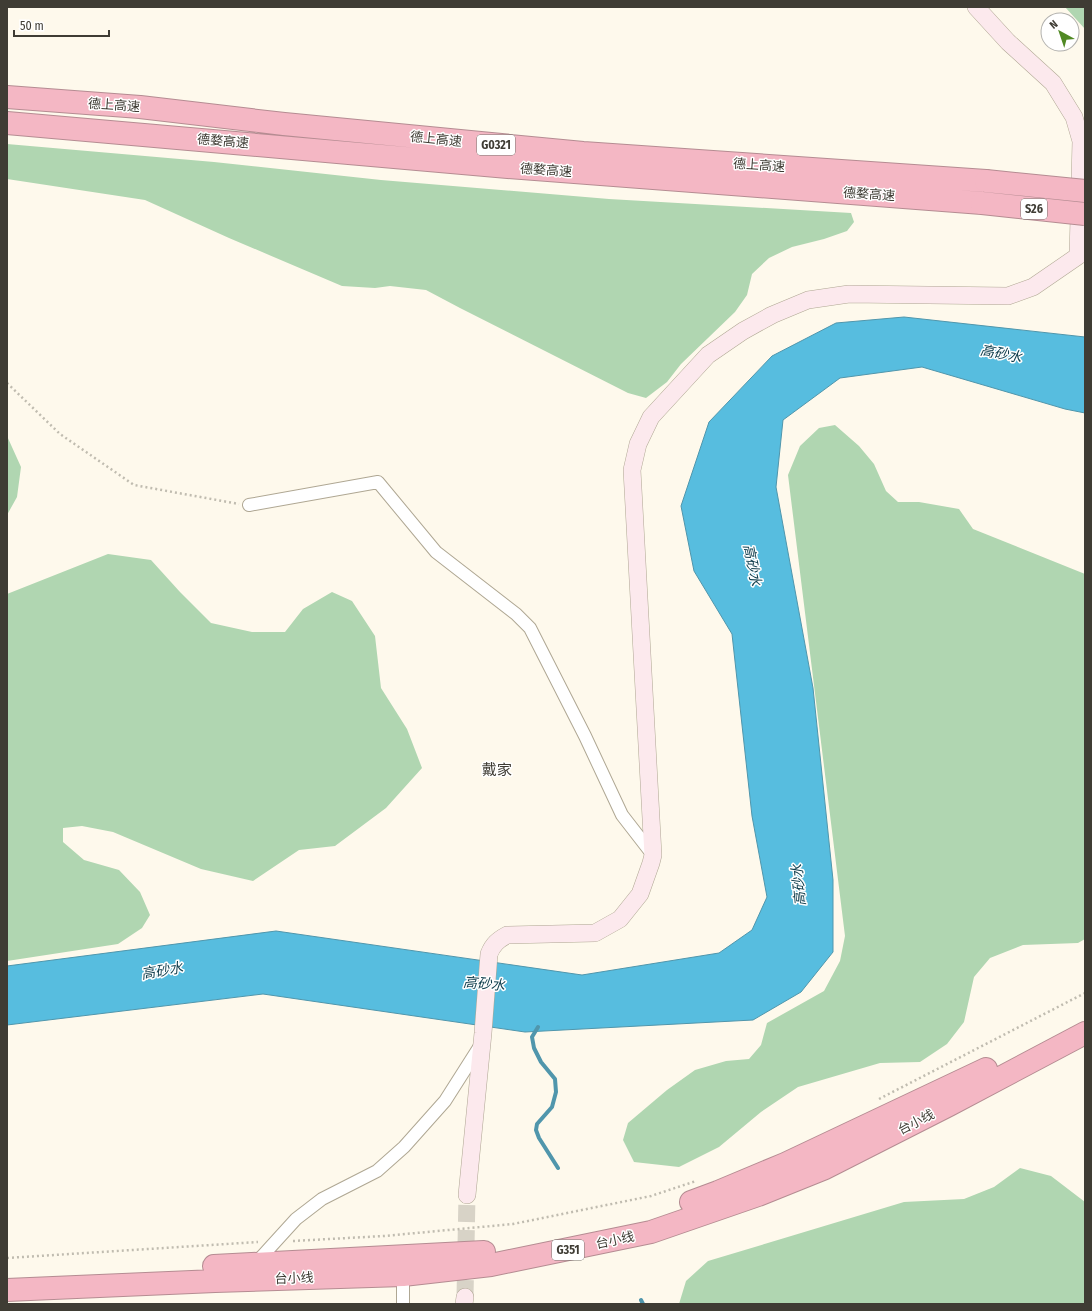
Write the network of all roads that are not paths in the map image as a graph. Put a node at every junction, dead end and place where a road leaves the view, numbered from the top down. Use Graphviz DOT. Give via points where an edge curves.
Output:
graph roads {
  1 [pos="976,7"];
  2 [pos="7,97"];
  3 [pos="7,123"];
  4 [pos="986,181"];
  5 [pos="1085,191"];
  6 [pos="1085,214"];
  7 [pos="1082,258"];
  8 [pos="249,505"];
  9 [pos="653,855"];
  10 [pos="1085,1018"];
  11 [pos="1085,1033"];
  12 [pos="483,1038"];
  13 [pos="467,1195"];
  14 [pos="255,1264"];
  15 [pos="404,1266"];
  16 [pos="7,1276"];
  17 [pos="7,1290"];
  18 [pos="403,1304"];
  1 -- 7 [label="street" via="1008,42 1053,83 1074,118 1081,141"];
  2 -- 4 [label="highway, 德上高速 / G0321" via="140,107 284,124 583,153"];
  3 -- 6 [label="highway, 德婺高速 / S26, bridge" via="508,167 982,203"];
  4 -- 5 [label="highway, S26, bridge"];
  7 -- 9 [label="street" via="1033,287 1008,296 849,294 808,300 772,315 708,355 651,417 638,444 632,470"];
  8 -- 9 [label="street" via="378,482 436,552 516,614 530,628 622,815"];
  9 -- 12 [label="street" via="640,894 620,919 595,933 507,935 493,945 489,954"];
  10 -- 15 [label="highway, 台小线 / G351" via="980,1072 785,1164 718,1192 649,1217 582,1237"];
  11 -- 15 [label="highway, 台小线 / G351" via="825,1168 758,1195 651,1232 491,1265"];
  12 -- 13 [label="street"];
  12 -- 14 [label="street" via="445,1101 404,1147 377,1171 322,1199 296,1219"];
  14 -- 15 [label="highway, 台小线 / G351"];
  14 -- 16 [label="highway, 台小线 / G351"];
  15 -- 17 [label="highway, 台小线 / G351" via="223,1280"];
  15 -- 18 [label="street"];
}
